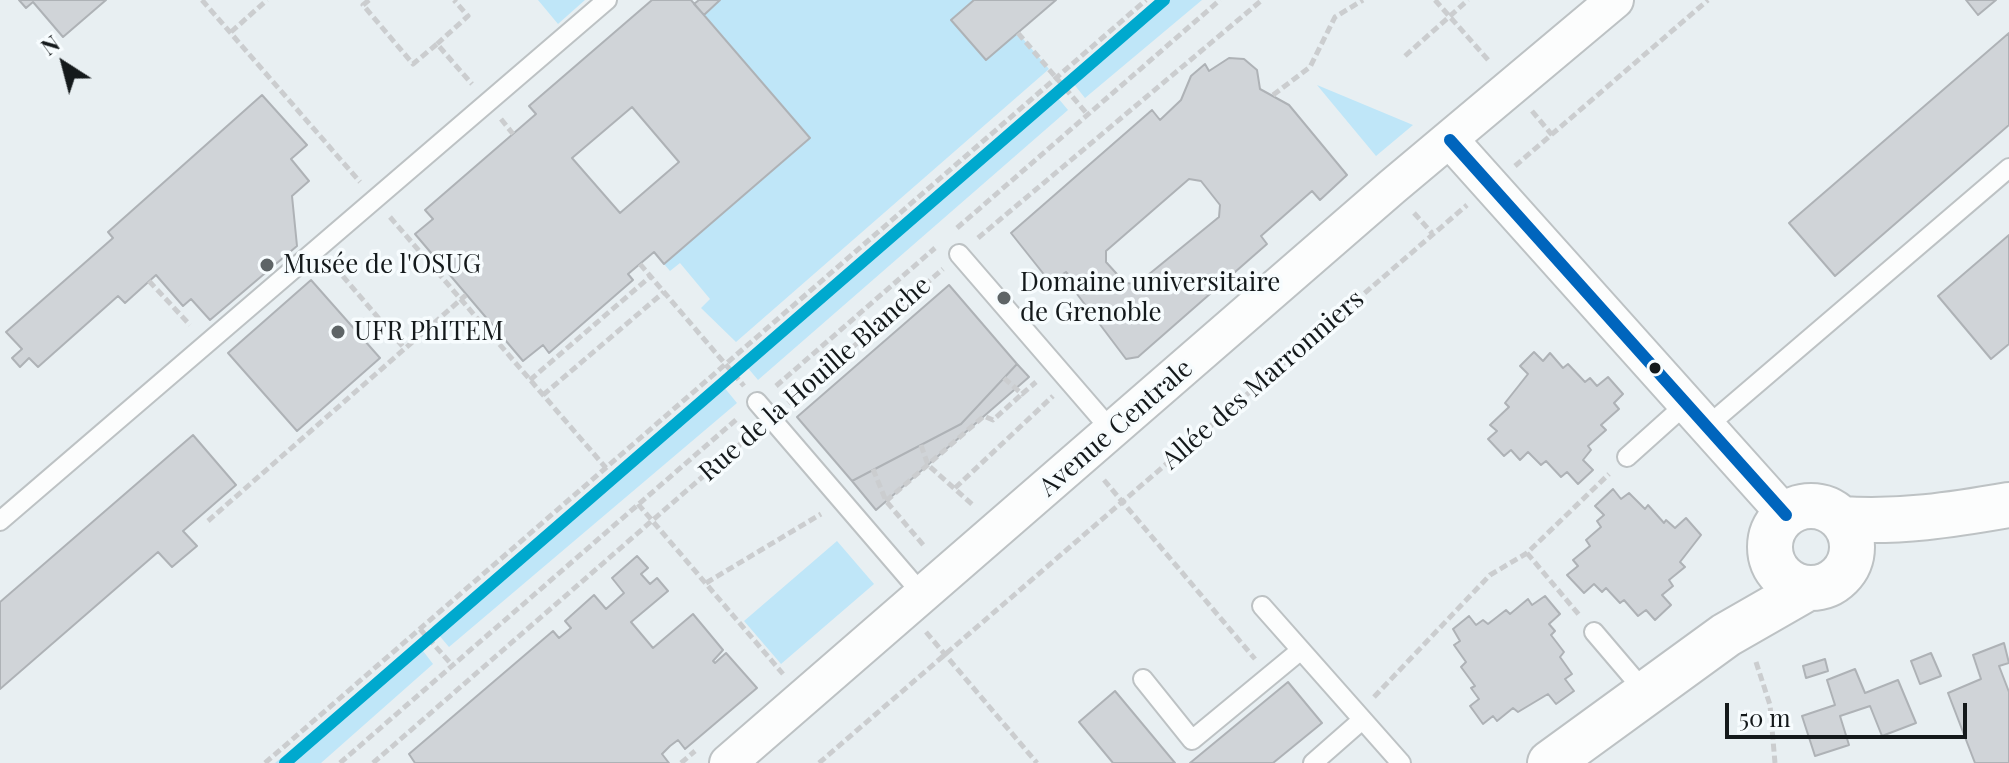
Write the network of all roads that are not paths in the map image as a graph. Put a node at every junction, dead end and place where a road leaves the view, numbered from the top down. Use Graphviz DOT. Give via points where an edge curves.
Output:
graph roads {
  1 [pos="607,0"];
  2 [pos="1615,0"];
  3 [pos="1450,140"];
  4 [pos="2009,168"];
  5 [pos="959,254"];
  6 [pos="757,402"];
  7 [pos="1695,417"];
  8 [pos="1112,431"];
  9 [pos="1627,457"];
  10 [pos="2009,508"];
  11 [pos="1786,515"];
  12 [pos="0,521"];
  13 [pos="1846,537"];
  14 [pos="1792,578"];
  15 [pos="923,595"];
  16 [pos="1262,606"];
  17 [pos="1594,632"];
  18 [pos="1301,650"];
  19 [pos="1143,679"];
  20 [pos="1646,693"];
  21 [pos="1362,720"];
  22 [pos="728,763"];
  23 [pos="1313,763"];
  24 [pos="1401,763"];
  25 [pos="1550,763"];
  1 -- 12 [label="lane"];
  2 -- 3 [label="street, Avenue Centrale"];
  3 -- 7 [label="street"];
  3 -- 8 [label="street, Avenue Centrale"];
  4 -- 7 [label="lane"];
  5 -- 8 [label="lane"];
  6 -- 15 [label="lane"];
  7 -- 9 [label="lane"];
  7 -- 11 [label="street"];
  8 -- 15 [label="street, Avenue Centrale"];
  10 -- 13 [label="street"];
  11 -- 13 [label="street" via="1817,507"];
  11 -- 14 [label="street" via="1777,523 1770,545"];
  13 -- 14 [label="street" via="1841,575 1832,582"];
  14 -- 20 [label="street" via="1740,645"];
  15 -- 22 [label="street, Avenue Centrale"];
  16 -- 18 [label="lane"];
  17 -- 20 [label="lane"];
  18 -- 19 [label="lane" via="1192,740"];
  18 -- 21 [label="lane"];
  20 -- 25 [label="street"];
  21 -- 23 [label="lane"];
  21 -- 24 [label="lane"];
}
